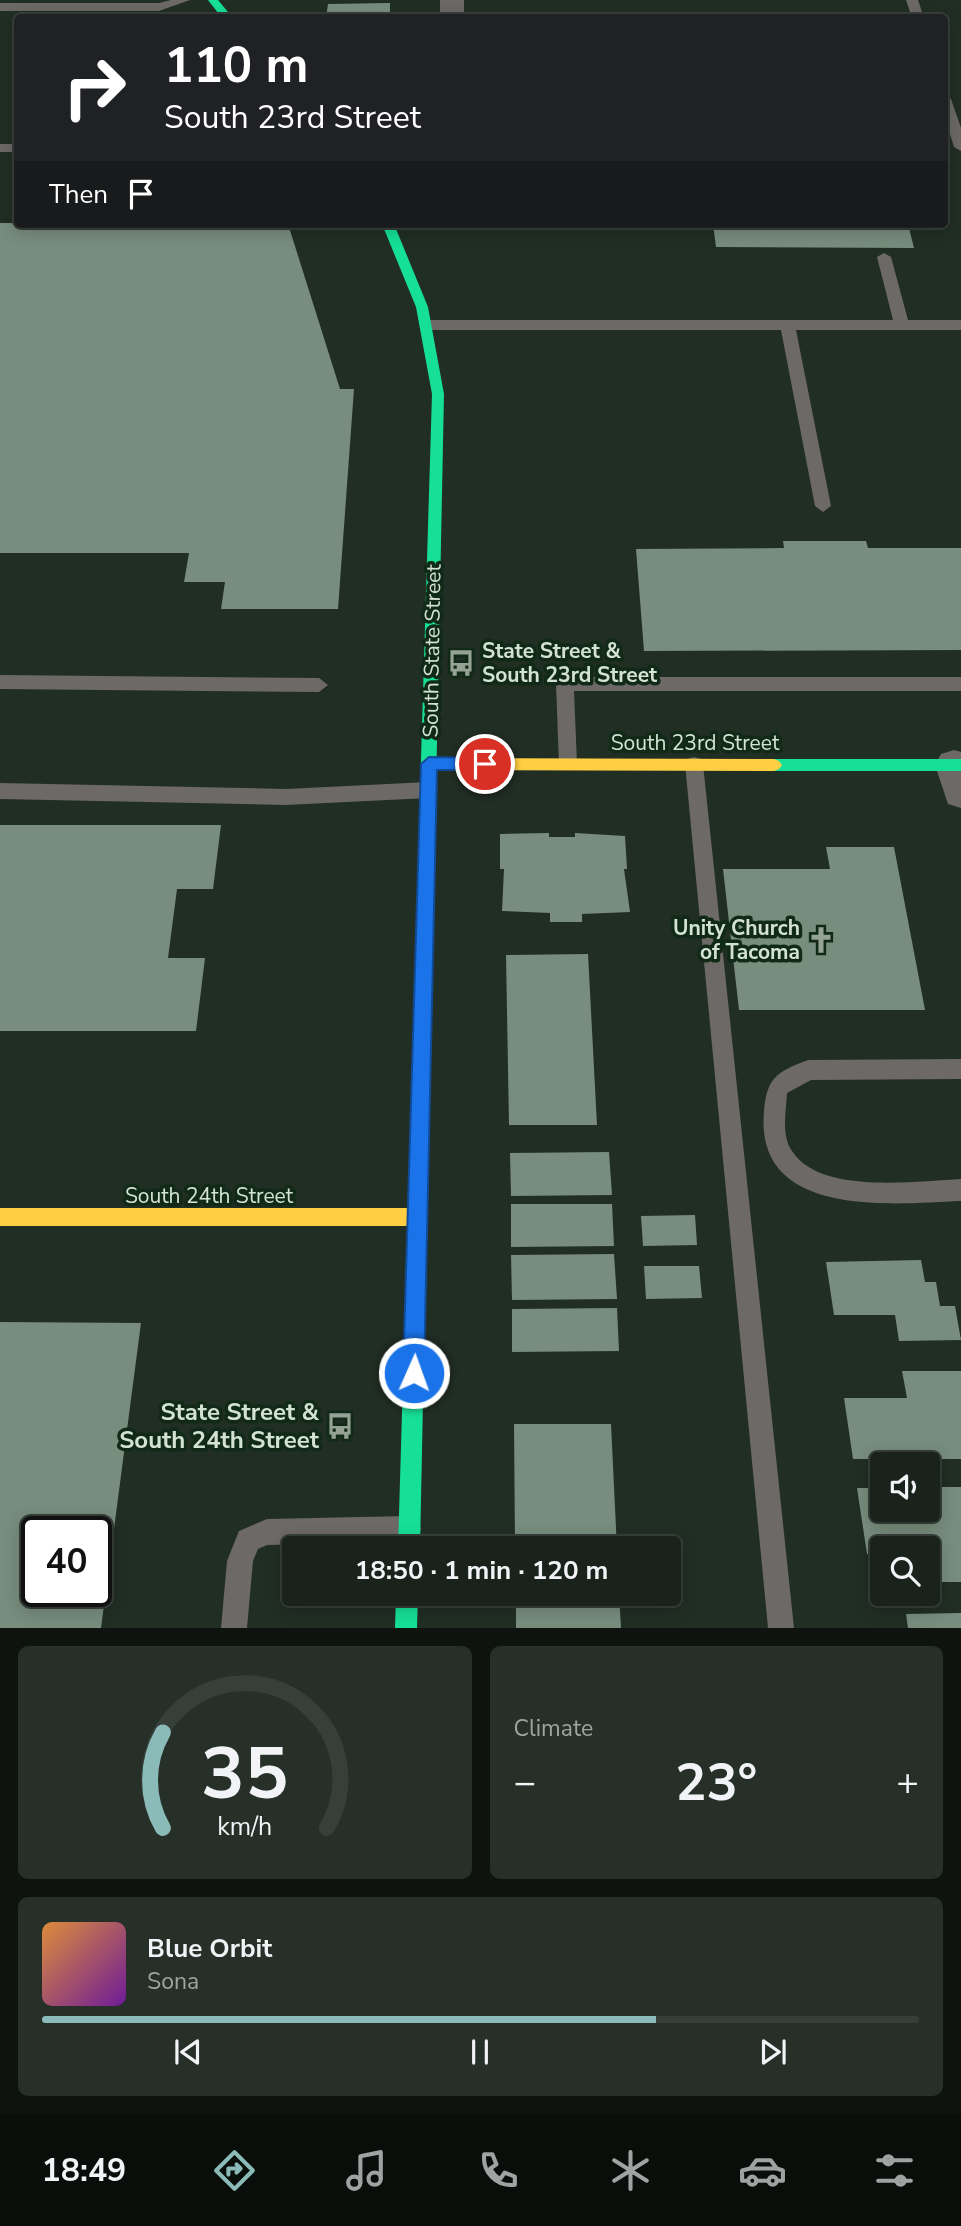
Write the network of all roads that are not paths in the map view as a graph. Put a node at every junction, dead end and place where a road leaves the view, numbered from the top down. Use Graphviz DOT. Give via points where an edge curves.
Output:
graph roads {
  1 [pos="184,0"];
  2 [pos="213,0"];
  3 [pos="0,7"];
  4 [pos="225,14"];
  5 [pos="948,108"];
  6 [pos="961,147"];
  7 [pos="390,228"];
  8 [pos="884,257"];
  9 [pos="788,325"];
  10 [pos="902,325"];
  11 [pos="961,325"];
  12 [pos="428,326"];
  13 [pos="822,506"];
  14 [pos="0,682"];
  15 [pos="961,684"];
  16 [pos="319,685"];
  17 [pos="429,764"];
  18 [pos="569,764"];
  19 [pos="694,764"];
  20 [pos="959,774"];
  21 [pos="428,790"];
  22 [pos="0,791"];
  23 [pos="961,1069"];
  24 [pos="961,1190"];
  25 [pos="0,1217"];
  26 [pos="418,1217"];
  27 [pos="348,1536"];
  28 [pos="409,1536"];
  29 [pos="407,1606"];
  30 [pos="234,1628"];
  31 [pos="406,1628"];
  32 [pos="781,1628"];
  1 -- 3 [label="lane" via="159,7"];
  2 -- 4 [label="street"];
  5 -- 6 [label="lane"];
  7 -- 12 [label="street, South State Street" via="410,266"];
  8 -- 10 [label="lane"];
  9 -- 10 [label="lane"];
  9 -- 12 [label="lane"];
  9 -- 13 [label="lane"];
  10 -- 11 [label="lane"];
  12 -- 17 [label="street, South State Street" via="438,394"];
  14 -- 16 [label="lane"];
  15 -- 18 [label="lane" via="565,684"];
  17 -- 18 [label="street, South 23rd Street"];
  17 -- 21 [label="street, South State Street"];
  18 -- 19 [label="street, South 23rd Street"];
  19 -- 20 [label="street, South 23rd Street"];
  19 -- 32 [label="lane"];
  21 -- 22 [label="lane" via="286,797"];
  21 -- 26 [label="street, South State Street"];
  23 -- 24 [label="lane" via="808,1070 777,1088 773,1109 774,1139 786,1166 800,1177 830,1187 887,1193"];
  25 -- 26 [label="street, South 24th Street"];
  26 -- 28 [label="street, South State Street"];
  27 -- 30 [label="lane" via="267,1532 248,1540 240,1561"];
  29 -- 31 [label="street"];
}
